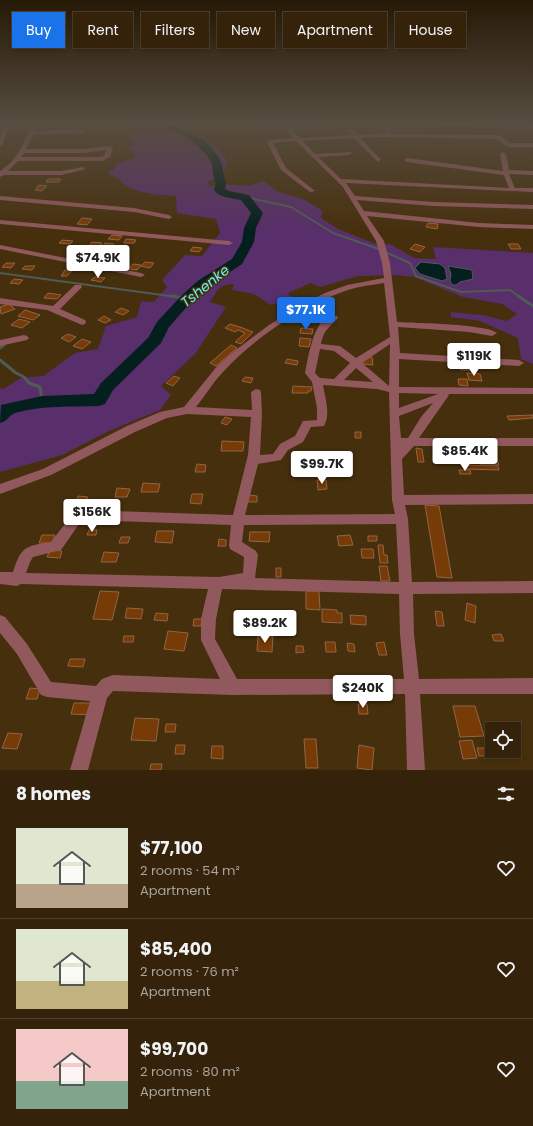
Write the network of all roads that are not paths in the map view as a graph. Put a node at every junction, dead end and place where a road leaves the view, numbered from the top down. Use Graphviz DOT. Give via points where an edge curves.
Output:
graph roads {
  1 [pos="17,160"];
  2 [pos="279,160"];
  3 [pos="318,160"];
  4 [pos="408,160"];
  5 [pos="503,160"];
  6 [pos="83,169"];
  7 [pos="506,172"];
  8 [pos="533,173"];
  9 [pos="1,174"];
  10 [pos="339,181"];
  11 [pos="513,190"];
  12 [pos="533,190"];
  13 [pos="312,191"];
  14 [pos="0,198"];
  15 [pos="353,198"];
  16 [pos="425,203"];
  17 [pos="533,207"];
  18 [pos="362,213"];
  19 [pos="169,217"];
  20 [pos="424,218"];
  21 [pos="0,222"];
  22 [pos="533,227"];
  23 [pos="229,243"];
  24 [pos="0,247"];
  25 [pos="141,275"];
  26 [pos="387,280"];
  27 [pos="78,288"];
  28 [pos="0,301"];
  29 [pos="54,310"];
  30 [pos="334,318"];
  31 [pos="82,322"];
  32 [pos="393,324"];
  33 [pos="492,333"];
  34 [pos="24,338"];
  35 [pos="395,338"];
  36 [pos="0,343"];
  37 [pos="316,346"];
  38 [pos="394,356"];
  39 [pos="355,362"];
  40 [pos="519,363"];
  41 [pos="317,381"];
  42 [pos="337,382"];
  43 [pos="390,389"];
  44 [pos="533,391"];
  45 [pos="256,392"];
  46 [pos="443,393"];
  47 [pos="193,407"];
  48 [pos="257,414"];
  49 [pos="394,414"];
  50 [pos="395,442"];
  51 [pos="411,442"];
  52 [pos="533,442"];
  53 [pos="396,458"];
  54 [pos="254,460"];
  55 [pos="0,489"];
  56 [pos="533,499"];
  57 [pos="398,500"];
  58 [pos="402,519"];
  59 [pos="238,520"];
  60 [pos="0,578"];
  61 [pos="17,580"];
  62 [pos="216,584"];
  63 [pos="533,587"];
  64 [pos="406,588"];
  65 [pos="0,622"];
  66 [pos="533,686"];
  67 [pos="233,687"];
  68 [pos="412,687"];
  69 [pos="100,694"];
  70 [pos="79,770"];
  71 [pos="416,770"];
  1 -- 9 [label="street"];
  2 -- 13 [label="street" via="283,169"];
  3 -- 10 [label="street"];
  4 -- 7 [label="street"];
  5 -- 7 [label="street"];
  6 -- 9 [label="street" via="61,173"];
  7 -- 8 [label="street"];
  7 -- 11 [label="street"];
  10 -- 11 [label="street"];
  10 -- 15 [label="street"];
  11 -- 12 [label="street"];
  14 -- 19 [label="street" via="134,210"];
  15 -- 16 [label="street"];
  15 -- 18 [label="street"];
  16 -- 17 [label="street"];
  16 -- 20 [label="street"];
  18 -- 20 [label="street"];
  18 -- 26 [label="street" via="380,241 386,263"];
  20 -- 22 [label="street"];
  21 -- 23 [label="street"];
  24 -- 25 [label="street"];
  26 -- 32 [label="street"];
  26 -- 47 [label="street" via="339,290 290,315 256,338 225,365 209,381"];
  27 -- 29 [label="street"];
  28 -- 29 [label="street"];
  29 -- 31 [label="street"];
  30 -- 37 [label="street" via="322,328"];
  32 -- 33 [label="street"];
  32 -- 35 [label="street"];
  34 -- 36 [label="street"];
  35 -- 38 [label="street"];
  35 -- 39 [label="street" via="374,348"];
  37 -- 39 [label="street" via="337,348"];
  37 -- 41 [label="street" via="310,373"];
  38 -- 40 [label="street"];
  38 -- 43 [label="street"];
  39 -- 42 [label="street"];
  39 -- 43 [label="street"];
  41 -- 42 [label="street"];
  41 -- 54 [label="street" via="322,408 321,422 308,424 299,440 284,447 277,457"];
  42 -- 43 [label="street"];
  43 -- 46 [label="street"];
  43 -- 49 [label="street"];
  44 -- 46 [label="street" via="467,390"];
  45 -- 48 [label="street"];
  46 -- 49 [label="street"];
  46 -- 51 [label="street"];
  47 -- 48 [label="street"];
  47 -- 55 [label="street" via="150,420 66,463"];
  48 -- 54 [label="street"];
  49 -- 50 [label="street"];
  50 -- 51 [label="street"];
  50 -- 53 [label="street"];
  51 -- 52 [label="street"];
  51 -- 53 [label="street"];
  53 -- 57 [label="street"];
  54 -- 59 [label="street"];
  56 -- 57 [label="street"];
  57 -- 58 [label="street"];
  58 -- 59 [label="street"];
  58 -- 64 [label="street"];
  59 -- 61 [label="street" via="84,515 75,520 56,546 28,552"];
  59 -- 62 [label="street" via="235,545 252,555 249,576"];
  60 -- 61 [label="street"];
  61 -- 62 [label="street"];
  62 -- 64 [label="street"];
  62 -- 67 [label="street" via="208,622 208,640"];
  63 -- 64 [label="street"];
  64 -- 68 [label="street"];
  65 -- 69 [label="street" via="22,649 47,689"];
  66 -- 68 [label="street"];
  67 -- 68 [label="street"];
  67 -- 69 [label="street" via="121,682 108,684"];
  68 -- 71 [label="street"];
  69 -- 70 [label="street"];
}
